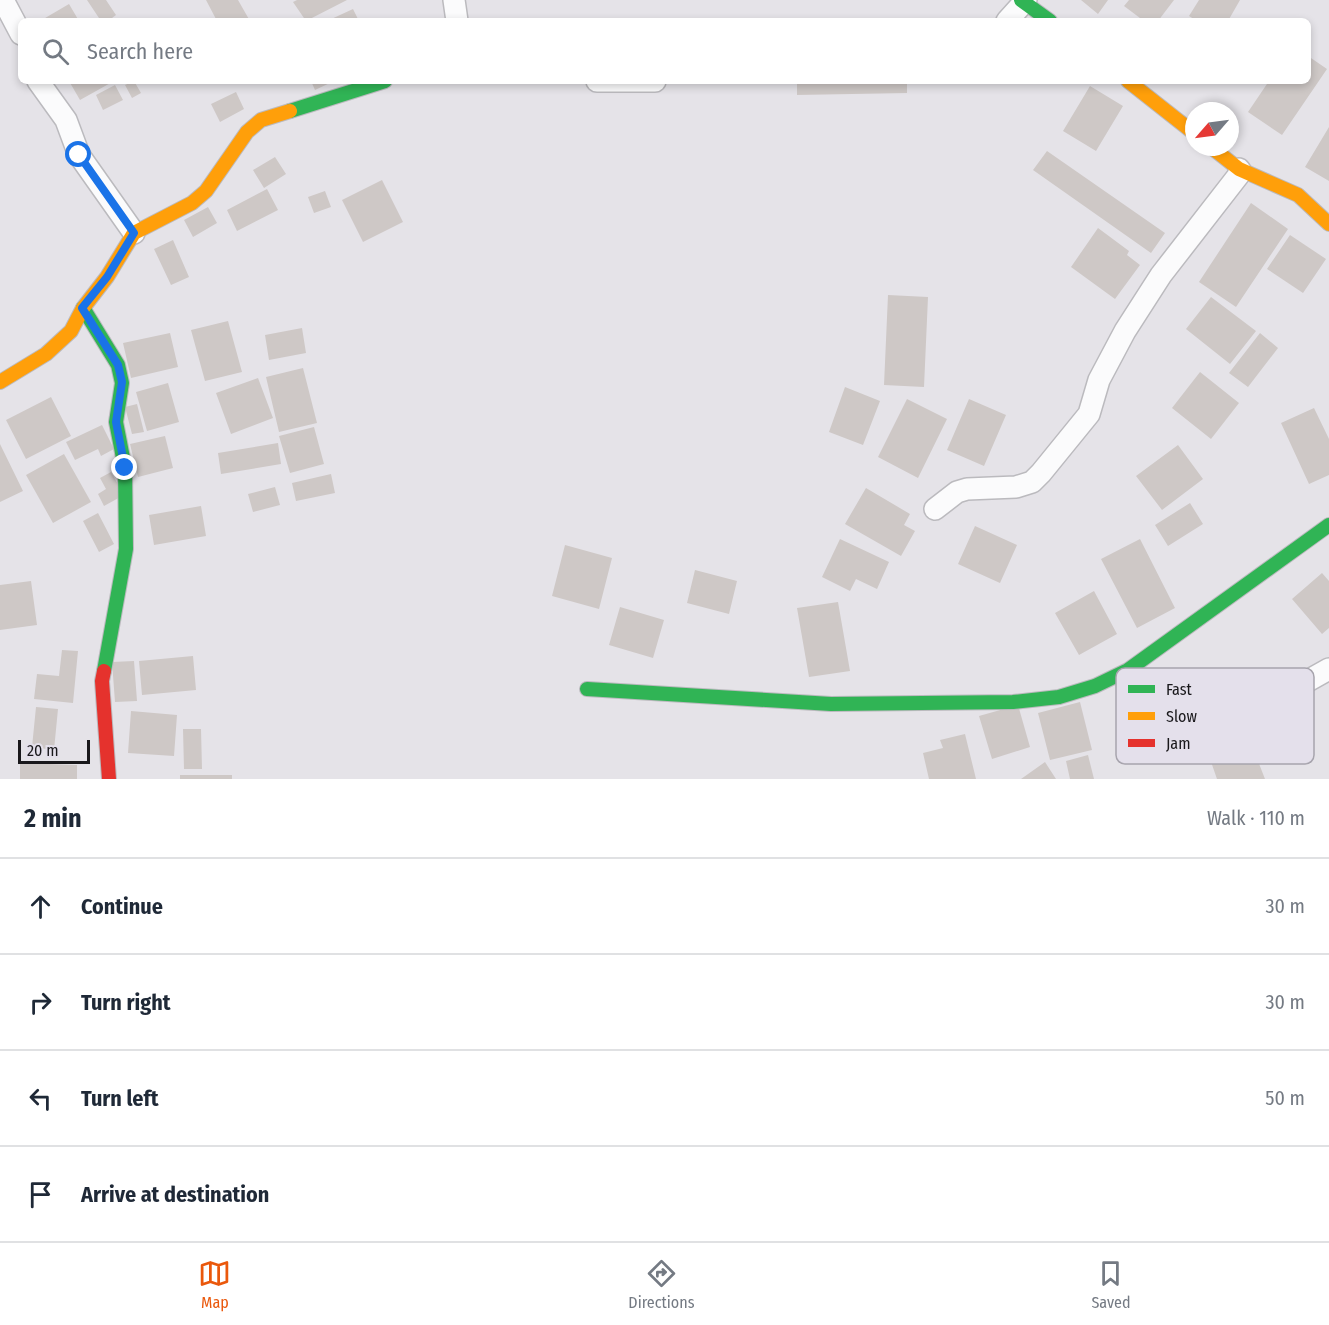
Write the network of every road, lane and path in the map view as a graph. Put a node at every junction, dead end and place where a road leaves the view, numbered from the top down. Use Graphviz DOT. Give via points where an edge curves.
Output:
graph roads {
  1 [pos="3,0"];
  2 [pos="454,0"];
  3 [pos="1024,1"];
  4 [pos="457,18"];
  5 [pos="1010,18"];
  6 [pos="1046,18"];
  7 [pos="18,28"];
  8 [pos="40,84"];
  9 [pos="376,84"];
  10 [pos="1132,84"];
  11 [pos="1185,126"];
  12 [pos="1222,156"];
  13 [pos="1239,169"];
  14 [pos="1329,224"];
  15 [pos="134,233"];
  16 [pos="82,308"];
  17 [pos="0,382"];
  18 [pos="935,509"];
  19 [pos="1328,529"];
  20 [pos="1131,668"];
  21 [pos="1329,669"];
  22 [pos="1116,676"];
  23 [pos="1314,677"];
  24 [pos="587,688"];
  25 [pos="109,779"];
  1 -- 7 [label="street"];
  2 -- 4 [label="street"];
  3 -- 5 [label="street"];
  3 -- 6 [label="street"];
  8 -- 15 [label="street" via="66,120 79,155"];
  9 -- 15 [label="street" via="261,120 247,132 206,191 192,203"];
  10 -- 11 [label="street"];
  12 -- 13 [label="street"];
  13 -- 14 [label="street" via="1299,195"];
  13 -- 18 [label="street" via="1241,172 1161,275 1119,340 1099,380 1089,414 1041,472 1032,482 1016,487 957,492"];
  15 -- 16 [label="street"];
  16 -- 17 [label="street" via="70,331 46,354"];
  16 -- 25 [label="street" via="118,365 122,382 116,422 125,468 126,549 102,681"];
  19 -- 20 [label="street"];
  21 -- 23 [label="street"];
  22 -- 24 [label="street" via="1059,697 1013,702 831,704"];
}
